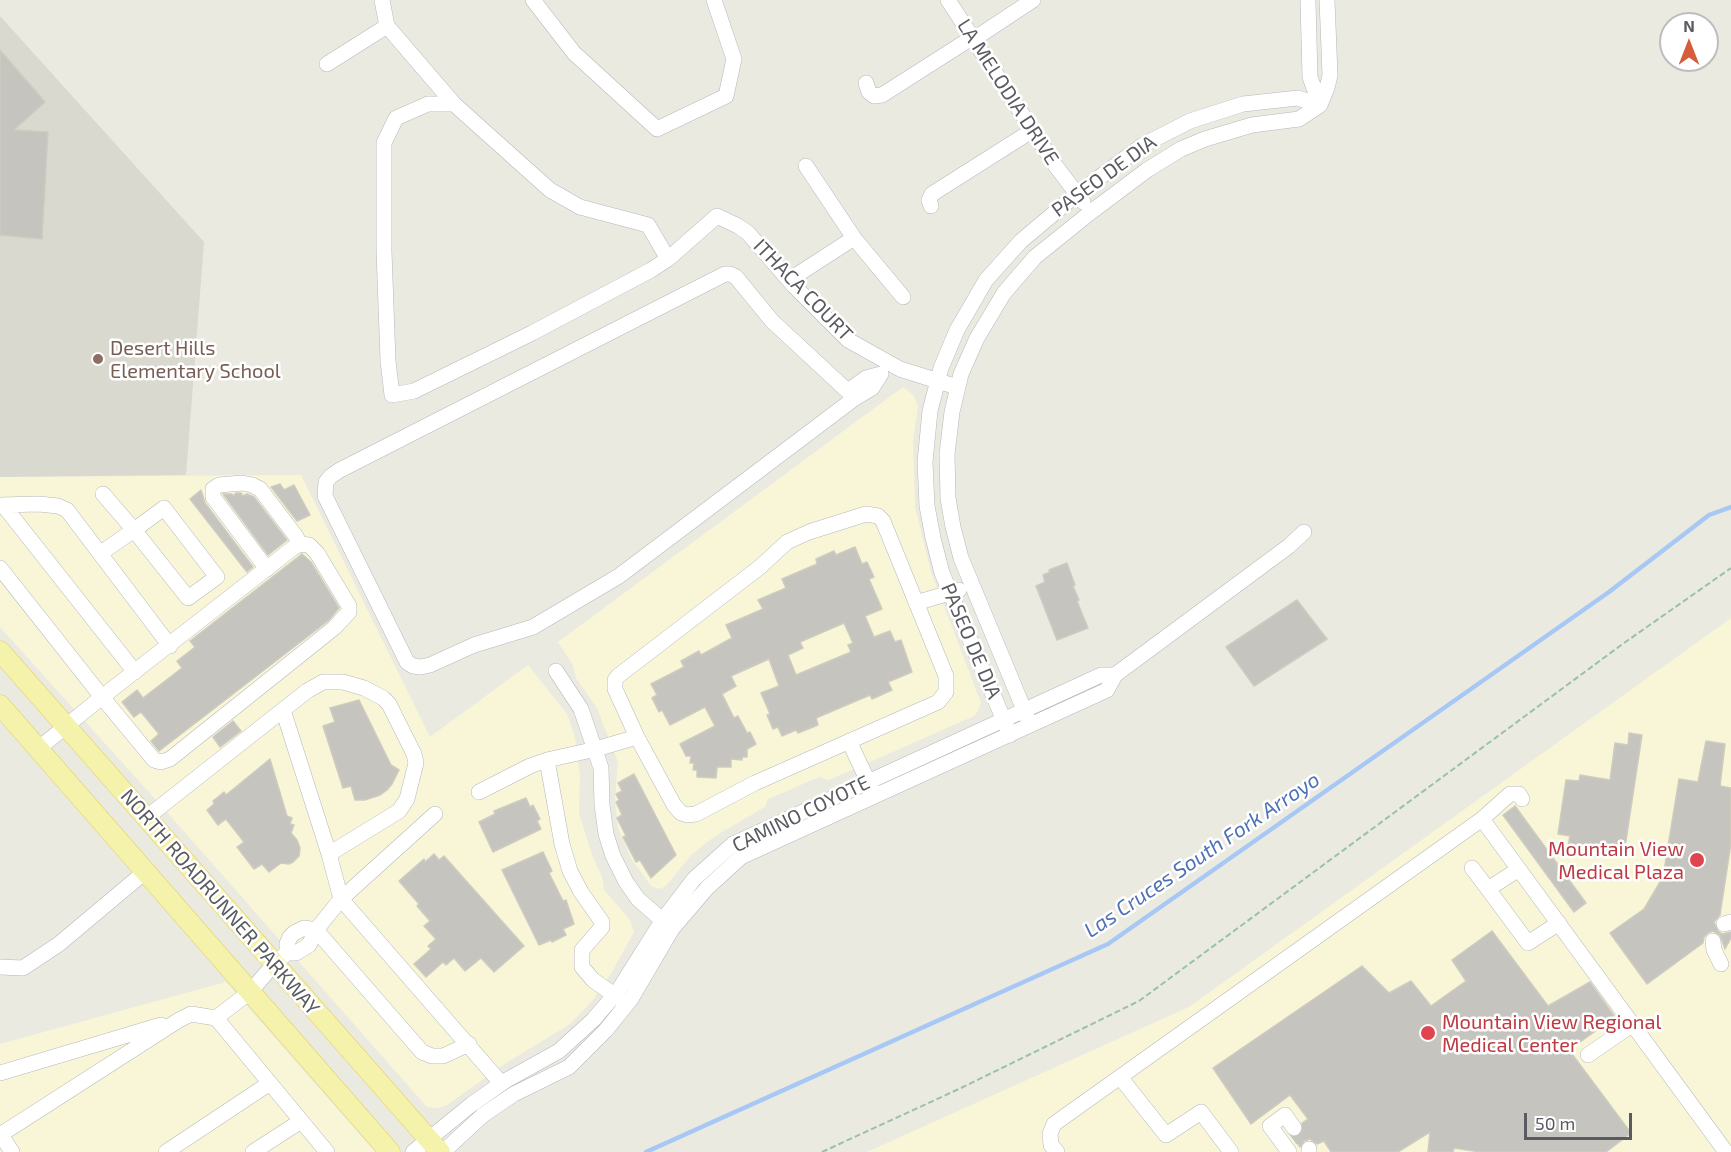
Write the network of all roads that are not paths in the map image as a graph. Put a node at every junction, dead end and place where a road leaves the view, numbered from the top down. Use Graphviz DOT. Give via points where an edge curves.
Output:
graph roads {
  1 [pos="382,0"];
  2 [pos="533,0"];
  3 [pos="714,0"];
  4 [pos="1033,0"];
  5 [pos="1308,0"];
  6 [pos="1327,0"];
  7 [pos="953,2"];
  8 [pos="387,26"];
  9 [pos="973,38"];
  10 [pos="327,64"];
  11 [pos="866,83"];
  12 [pos="454,104"];
  13 [pos="1320,105"];
  14 [pos="1033,130"];
  15 [pos="806,166"];
  16 [pos="1077,194"];
  17 [pos="931,206"];
  18 [pos="1090,212"];
  19 [pos="854,238"];
  20 [pos="668,259"];
  21 [pos="789,280"];
  22 [pos="903,297"];
  23 [pos="886,368"];
  24 [pos="936,382"];
  25 [pos="957,387"];
  26 [pos="851,395"];
  27 [pos="103,494"];
  28 [pos="1,505"];
  29 [pos="134,530"];
  30 [pos="1304,532"];
  31 [pos="300,544"];
  32 [pos="101,553"];
  33 [pos="0,568"];
  34 [pos="267,568"];
  35 [pos="971,587"];
  36 [pos="951,592"];
  37 [pos="916,603"];
  38 [pos="170,646"];
  39 [pos="0,651"];
  40 [pos="556,671"];
  41 [pos="135,672"];
  42 [pos="1115,675"];
  43 [pos="102,697"];
  44 [pos="0,705"];
  45 [pos="1024,709"];
  46 [pos="283,710"];
  47 [pos="1003,718"];
  48 [pos="1030,725"];
  49 [pos="66,727"];
  50 [pos="1010,735"];
  51 [pos="637,737"];
  52 [pos="849,741"];
  53 [pos="38,748"];
  54 [pos="596,750"];
  55 [pos="547,760"];
  56 [pos="868,781"];
  57 [pos="479,792"];
  58 [pos="875,796"];
  59 [pos="1522,799"];
  60 [pos="435,814"];
  61 [pos="146,818"];
  62 [pos="1482,819"];
  63 [pos="329,854"];
  64 [pos="1472,868"];
  65 [pos="1519,868"];
  66 [pos="146,871"];
  67 [pos="1488,889"];
  68 [pos="341,899"];
  69 [pos="1558,923"];
  70 [pos="667,925"];
  71 [pos="316,930"];
  72 [pos="1713,941"];
  73 [pos="280,959"];
  74 [pos="1721,964"];
  75 [pos="0,967"];
  76 [pos="251,991"];
  77 [pos="621,999"];
  78 [pos="216,1018"];
  79 [pos="179,1020"];
  80 [pos="1633,1024"];
  81 [pos="469,1044"];
  82 [pos="1588,1055"];
  83 [pos="0,1073"];
  84 [pos="1120,1077"];
  85 [pos="270,1083"];
  86 [pos="501,1083"];
  87 [pos="301,1121"];
  88 [pos="1294,1128"];
  89 [pos="0,1135"];
  90 [pos="437,1148"];
  91 [pos="12,1152"];
  92 [pos="166,1152"];
  93 [pos="253,1152"];
  94 [pos="327,1152"];
  95 [pos="390,1152"];
  96 [pos="413,1152"];
  97 [pos="1057,1152"];
  98 [pos="1231,1152"];
  99 [pos="1289,1152"];
  100 [pos="1726,1152"];
  1 -- 8 [label="street"];
  2 -- 3 [label="street" via="574,52 657,129 726,96 734,59"];
  4 -- 9 [label="street"];
  5 -- 13 [label="street" via="1310,77"];
  6 -- 13 [label="street" via="1330,75"];
  7 -- 9 [label="street, LA MELODIA DRIVE"];
  8 -- 10 [label="street"];
  8 -- 12 [label="street"];
  9 -- 11 [label="street" via="882,95 874,96"];
  9 -- 14 [label="street, LA MELODIA DRIVE"];
  12 -- 20 [label="street" via="550,190 580,207 648,225"];
  12 -- 20 [label="street" via="429,104 396,118 384,143 384,251 392,395 414,391 532,333"];
  13 -- 16 [label="street, PASEO DE DIA" via="1286,98 1243,104 1203,116 1143,145"];
  13 -- 18 [label="street, PASEO DE DIA" via="1299,119 1240,127 1187,146 1146,170"];
  14 -- 16 [label="street, LA MELODIA DRIVE"];
  14 -- 17 [label="street" via="932,194"];
  15 -- 19 [label="street"];
  16 -- 18 [label="street, LA MELODIA DRIVE"];
  16 -- 24 [label="street, PASEO DE DIA" via="1025,237 986,280 957,330"];
  18 -- 25 [label="street, PASEO DE DIA" via="1035,257 1011,283 976,338"];
  19 -- 21 [label="street"];
  19 -- 22 [label="street"];
  20 -- 21 [label="street, ITHACA COURT" via="717,216 748,233"];
  21 -- 23 [label="street, ITHACA COURT" via="848,340"];
  23 -- 24 [label="street, ITHACA COURT"];
  23 -- 26 [label="street" via="872,388"];
  24 -- 25 [label="street, ITHACA COURT"];
  24 -- 36 [label="street, PASEO DE DIA" via="926,438 926,486 935,547"];
  25 -- 35 [label="street, PASEO DE DIA" via="948,440 948,498"];
  26 -- 26 [label="street" via="772,321 736,277 725,274 340,470 326,482 325,496 407,662 421,667 474,645 534,627 619,576"];
  27 -- 29 [label="street"];
  28 -- 32 [label="street" via="39,504 67,510"];
  28 -- 41 [label="street"];
  29 -- 29 [label="street" via="164,508 217,576 188,598"];
  29 -- 32 [label="street"];
  30 -- 42 [label="street, CAMINO COYOTE"];
  31 -- 34 [label="street"];
  31 -- 34 [label="street" via="260,489 242,483 213,489 213,497"];
  31 -- 43 [label="street" via="309,545 316,553 346,598 349,612 170,759 154,760"];
  32 -- 38 [label="street"];
  33 -- 43 [label="street"];
  34 -- 38 [label="street"];
  35 -- 36 [label="street"];
  35 -- 45 [label="street, PASEO DE DIA"];
  36 -- 37 [label="street"];
  36 -- 47 [label="street, PASEO DE DIA"];
  37 -- 51 [label="street" via="878,516 866,514 797,537 618,676 615,689"];
  37 -- 52 [label="street" via="946,676 945,692 938,702"];
  38 -- 41 [label="street"];
  39 -- 49 [label="main road, NORTH ROADRUNNER PARKWAY"];
  40 -- 54 [label="street" via="581,709"];
  41 -- 43 [label="street"];
  42 -- 45 [label="street, CAMINO COYOTE" via="1101,675"];
  42 -- 48 [label="street, CAMINO COYOTE" via="1107,690"];
  43 -- 49 [label="street"];
  44 -- 53 [label="main road, NORTH ROADRUNNER PARKWAY"];
  45 -- 47 [label="street, CAMINO COYOTE"];
  45 -- 48 [label="street, PASEO DE DIA"];
  46 -- 61 [label="street"];
  46 -- 63 [label="street"];
  46 -- 63 [label="street" via="323,682 364,688 389,704 414,754 414,774 399,811"];
  47 -- 50 [label="street, PASEO DE DIA"];
  47 -- 56 [label="street, CAMINO COYOTE"];
  48 -- 50 [label="street, CAMINO COYOTE"];
  49 -- 53 [label="street"];
  49 -- 61 [label="main road, NORTH ROADRUNNER PARKWAY"];
  50 -- 58 [label="street, CAMINO COYOTE"];
  51 -- 52 [label="street" via="674,805 687,815"];
  51 -- 54 [label="street"];
  52 -- 56 [label="street"];
  53 -- 66 [label="main road, NORTH ROADRUNNER PARKWAY"];
  54 -- 55 [label="street"];
  54 -- 70 [label="street" via="606,834 613,856 638,899"];
  55 -- 57 [label="street"];
  55 -- 77 [label="street" via="570,871 602,922 582,950 582,967 593,980"];
  56 -- 58 [label="street"];
  56 -- 70 [label="street, CAMINO COYOTE" via="733,844 694,879"];
  58 -- 70 [label="street, CAMINO COYOTE" via="741,856"];
  59 -- 62 [label="street" via="1519,794 1510,794"];
  60 -- 68 [label="street"];
  61 -- 73 [label="main road, NORTH ROADRUNNER PARKWAY"];
  62 -- 65 [label="street"];
  62 -- 84 [label="street"];
  63 -- 68 [label="street"];
  64 -- 67 [label="street"];
  65 -- 67 [label="street"];
  65 -- 69 [label="street"];
  66 -- 75 [label="street" via="59,944 23,968"];
  66 -- 76 [label="main road, NORTH ROADRUNNER PARKWAY"];
  67 -- 69 [label="street" via="1528,943"];
  68 -- 71 [label="street"];
  68 -- 81 [label="street"];
  69 -- 80 [label="street"];
  70 -- 77 [label="street, CAMINO COYOTE"];
  71 -- 73 [label="street" via="309,945"];
  71 -- 81 [label="street" via="422,1052 443,1056"];
  72 -- 74 [label="street"];
  73 -- 76 [label="street"];
  73 -- 90 [label="main road, NORTH ROADRUNNER PARKWAY"];
  76 -- 78 [label="street"];
  76 -- 95 [label="main road, NORTH ROADRUNNER PARKWAY"];
  77 -- 86 [label="street, CAMINO COYOTE" via="560,1051"];
  77 -- 90 [label="street, CAMINO COYOTE" via="606,1030 569,1067 514,1094"];
  78 -- 79 [label="street" via="191,1014"];
  78 -- 85 [label="street"];
  79 -- 83 [label="street"];
  79 -- 89 [label="street"];
  80 -- 82 [label="street"];
  80 -- 100 [label="street"];
  81 -- 86 [label="street"];
  84 -- 97 [label="street" via="1054,1124 1051,1145"];
  84 -- 98 [label="street" via="1166,1135 1201,1112"];
  85 -- 87 [label="street"];
  85 -- 92 [label="street"];
  86 -- 90 [label="street, CAMINO COYOTE"];
  87 -- 93 [label="street"];
  87 -- 94 [label="street"];
  88 -- 99 [label="street" via="1285,1115 1270,1126"];
  89 -- 91 [label="street"];
  90 -- 96 [label="street, CAMINO COYOTE"];
}
